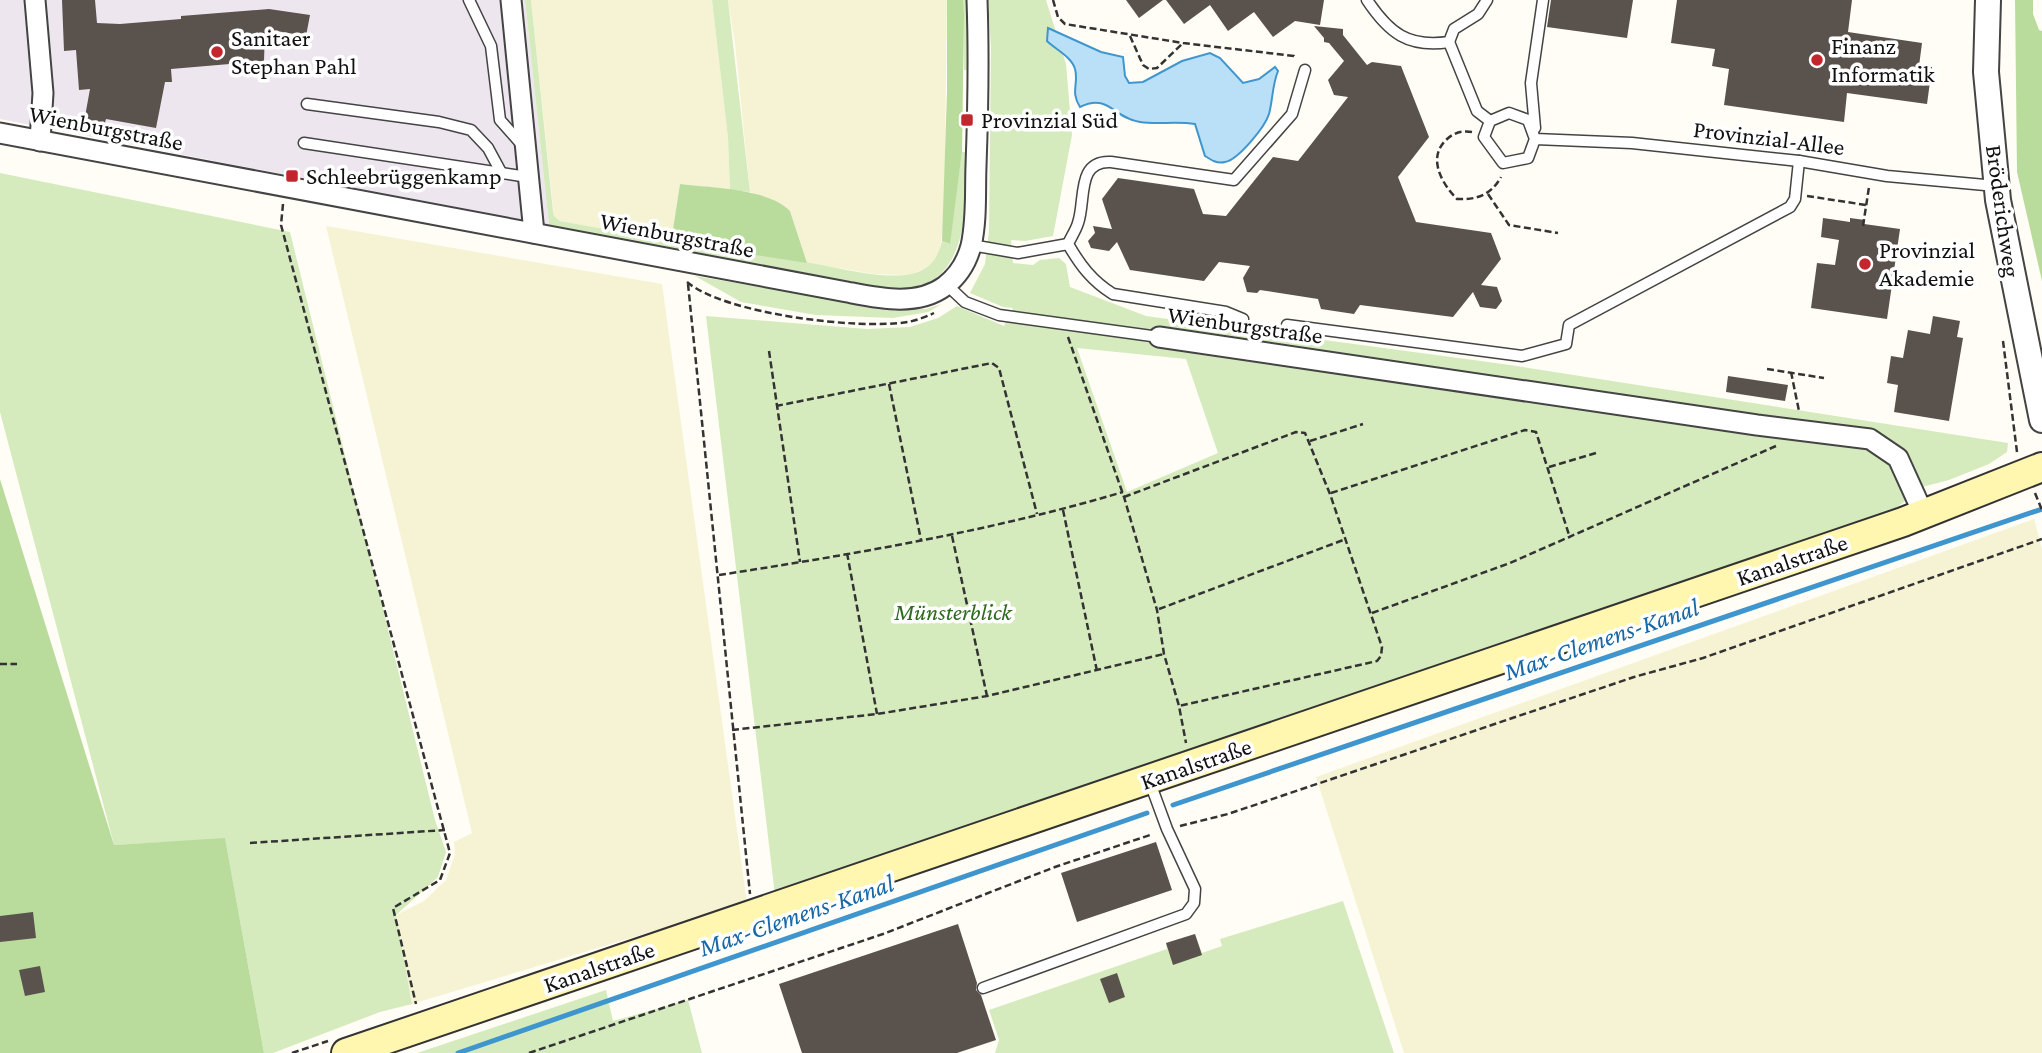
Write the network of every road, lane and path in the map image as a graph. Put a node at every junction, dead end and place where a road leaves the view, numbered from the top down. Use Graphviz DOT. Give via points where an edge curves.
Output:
graph roads {
  1 [pos="36,0"];
  2 [pos="469,0"];
  3 [pos="511,0"];
  4 [pos="977,0"];
  5 [pos="1053,0"];
  6 [pos="1367,0"];
  7 [pos="1487,0"];
  8 [pos="1543,0"];
  9 [pos="1987,0"];
  10 [pos="1129,34"];
  11 [pos="1449,42"];
  12 [pos="1183,43"];
  13 [pos="1305,70"];
  14 [pos="307,104"];
  15 [pos="1490,121"];
  16 [pos="0,133"];
  17 [pos="1484,136"];
  18 [pos="1535,139"];
  19 [pos="40,141"];
  20 [pos="304,143"];
  21 [pos="526,149"];
  22 [pos="1800,161"];
  23 [pos="1503,163"];
  24 [pos="1872,173"];
  25 [pos="502,174"];
  26 [pos="528,177"];
  27 [pos="286,186"];
  28 [pos="1996,187"];
  29 [pos="1488,194"];
  30 [pos="1796,194"];
  31 [pos="1866,205"];
  32 [pos="1863,226"];
  33 [pos="534,233"];
  34 [pos="1558,233"];
  35 [pos="1068,244"];
  36 [pos="971,245"];
  37 [pos="952,290"];
  38 [pos="1243,319"];
  39 [pos="1064,325"];
  40 [pos="1287,325"];
  41 [pos="1159,337"];
  42 [pos="2003,338"];
  43 [pos="769,351"];
  44 [pos="1767,369"];
  45 [pos="1791,372"];
  46 [pos="1824,378"];
  47 [pos="889,384"];
  48 [pos="776,406"];
  49 [pos="2042,420"];
  50 [pos="1363,424"];
  51 [pos="1797,429"];
  52 [pos="1310,441"];
  53 [pos="2016,451"];
  54 [pos="1596,453"];
  55 [pos="1547,467"];
  56 [pos="2042,467"];
  57 [pos="1144,484"];
  58 [pos="1145,489"];
  59 [pos="1122,492"];
  60 [pos="1330,494"];
  61 [pos="1124,498"];
  62 [pos="2038,498"];
  63 [pos="1063,510"];
  64 [pos="2042,510"];
  65 [pos="1923,513"];
  66 [pos="1037,514"];
  67 [pos="952,536"];
  68 [pos="1570,538"];
  69 [pos="1346,539"];
  70 [pos="921,540"];
  71 [pos="2042,540"];
  72 [pos="847,553"];
  73 [pos="800,562"];
  74 [pos="719,575"];
  75 [pos="1157,610"];
  76 [pos="1372,613"];
  77 [pos="1164,654"];
  78 [pos="0,664"];
  79 [pos="17,664"];
  80 [pos="1097,671"];
  81 [pos="987,696"];
  82 [pos="1179,706"];
  83 [pos="877,714"];
  84 [pos="732,730"];
  85 [pos="1190,756"];
  86 [pos="1149,780"];
  87 [pos="1167,829"];
  88 [pos="445,830"];
  89 [pos="250,843"];
  90 [pos="750,897"];
  91 [pos="983,988"];
  92 [pos="422,1027"];
  93 [pos="346,1053"];
  94 [pos="529,1053"];
  1 -- 19 [label="street" via="43,93"];
  2 -- 21 [label="lane" via="491,46 500,120"];
  3 -- 21 [label="street"];
  4 -- 36 [label="street"];
  5 -- 10 [label="path" via="1065,24"];
  6 -- 11 [label="lane" via="1382,23 1405,38 1430,45"];
  7 -- 11 [label="lane" via="1478,14 1454,29"];
  8 -- 18 [label="lane" via="1531,83"];
  9 -- 28 [label="street, Bröderichweg" via="1986,72"];
  10 -- 12 [label="path"];
  10 -- 12 [label="path" via="1149,69 1157,68"];
  11 -- 15 [label="lane" via="1477,111"];
  12 -- 13 [label="path" via="1294,56"];
  13 -- 35 [label="lane" via="1292,114 1234,180 1111,162 1094,165 1085,180 1079,223"];
  14 -- 25 [label="lane" via="471,130 488,148"];
  15 -- 17 [label="lane"];
  15 -- 18 [label="lane" via="1509,113 1528,120"];
  16 -- 19 [label="street, Wienburgstraße"];
  17 -- 23 [label="lane"];
  17 -- 29 [label="path" via="1466,131 1452,135 1442,144 1436,161 1446,188 1457,199"];
  18 -- 22 [label="lane, Provinzial-Allee" via="1632,143"];
  18 -- 23 [label="lane" via="1528,158"];
  19 -- 27 [label="street, Wienburgstraße"];
  20 -- 25 [label="lane"];
  21 -- 26 [label="street"];
  22 -- 24 [label="lane, Provinzial-Allee"];
  22 -- 30 [label="lane"];
  23 -- 29 [label="path" via="1502,174"];
  24 -- 28 [label="lane, Provinzial-Allee"];
  24 -- 31 [label="path"];
  25 -- 26 [label="lane"];
  26 -- 33 [label="street"];
  27 -- 33 [label="street, Wienburgstraße"];
  27 -- 88 [label="path" via="281,225"];
  28 -- 49 [label="street, Bröderichweg"];
  29 -- 34 [label="path" via="1509,225"];
  30 -- 31 [label="path"];
  30 -- 40 [label="lane" via="1790,207 1569,326 1566,344 1522,356"];
  31 -- 32 [label="path"];
  33 -- 37 [label="street, Wienburgstraße" via="865,295 918,298"];
  35 -- 36 [label="lane" via="1018,253"];
  35 -- 38 [label="lane" via="1080,267 1112,294 1226,312"];
  36 -- 37 [label="street"];
  37 -- 39 [label="lane, Wienburgstraße" via="965,302 999,316"];
  37 -- 74 [label="path" via="940,310 910,322 856,323 756,310 702,293 688,282"];
  39 -- 41 [label="lane, Wienburgstraße"];
  39 -- 59 [label="path"];
  41 -- 51 [label="street, Wienburgstraße"];
  42 -- 53 [label="path"];
  43 -- 48 [label="path"];
  44 -- 45 [label="path"];
  45 -- 46 [label="path"];
  45 -- 51 [label="path" via="1800,416"];
  47 -- 48 [label="path"];
  47 -- 66 [label="path" via="992,363 999,368"];
  47 -- 70 [label="path"];
  48 -- 73 [label="path"];
  50 -- 52 [label="path"];
  51 -- 65 [label="street, Wienburgstraße" via="1870,439 1898,458"];
  51 -- 68 [label="path" via="1771,449"];
  52 -- 58 [label="path" via="1305,433 1296,432"];
  52 -- 60 [label="path"];
  54 -- 55 [label="path"];
  55 -- 60 [label="path" via="1536,432 1525,430"];
  55 -- 68 [label="path"];
  56 -- 65 [label="main road, Kanalstraße"];
  57 -- 58 [label="path"];
  58 -- 61 [label="path"];
  59 -- 61 [label="path"];
  59 -- 63 [label="path"];
  60 -- 69 [label="path"];
  61 -- 75 [label="path"];
  62 -- 64 [label="path"];
  63 -- 66 [label="path"];
  63 -- 80 [label="path"];
  65 -- 85 [label="main road, Kanalstraße"];
  66 -- 67 [label="path"];
  67 -- 70 [label="path"];
  67 -- 81 [label="path"];
  68 -- 76 [label="path"];
  69 -- 75 [label="path"];
  69 -- 76 [label="path"];
  70 -- 72 [label="path"];
  71 -- 87 [label="path" via="1703,659 1634,677 1228,814"];
  72 -- 73 [label="path"];
  72 -- 83 [label="path"];
  73 -- 74 [label="path"];
  74 -- 84 [label="path"];
  75 -- 77 [label="path"];
  76 -- 82 [label="path" via="1382,647 1377,661"];
  77 -- 80 [label="path"];
  77 -- 82 [label="path"];
  78 -- 79 [label="path"];
  80 -- 81 [label="path"];
  81 -- 83 [label="path"];
  82 -- 85 [label="path"];
  83 -- 84 [label="path"];
  84 -- 90 [label="path"];
  85 -- 86 [label="main road, Kanalstraße"];
  86 -- 87 [label="lane"];
  86 -- 92 [label="main road, Kanalstraße"];
  87 -- 91 [label="lane" via="1195,889 1194,903 1186,914"];
  87 -- 94 [label="path" via="883,933"];
  88 -- 89 [label="path"];
  88 -- 92 [label="path" via="450,853 440,880 393,908"];
  92 -- 93 [label="main road, Kanalstraße"];
}
